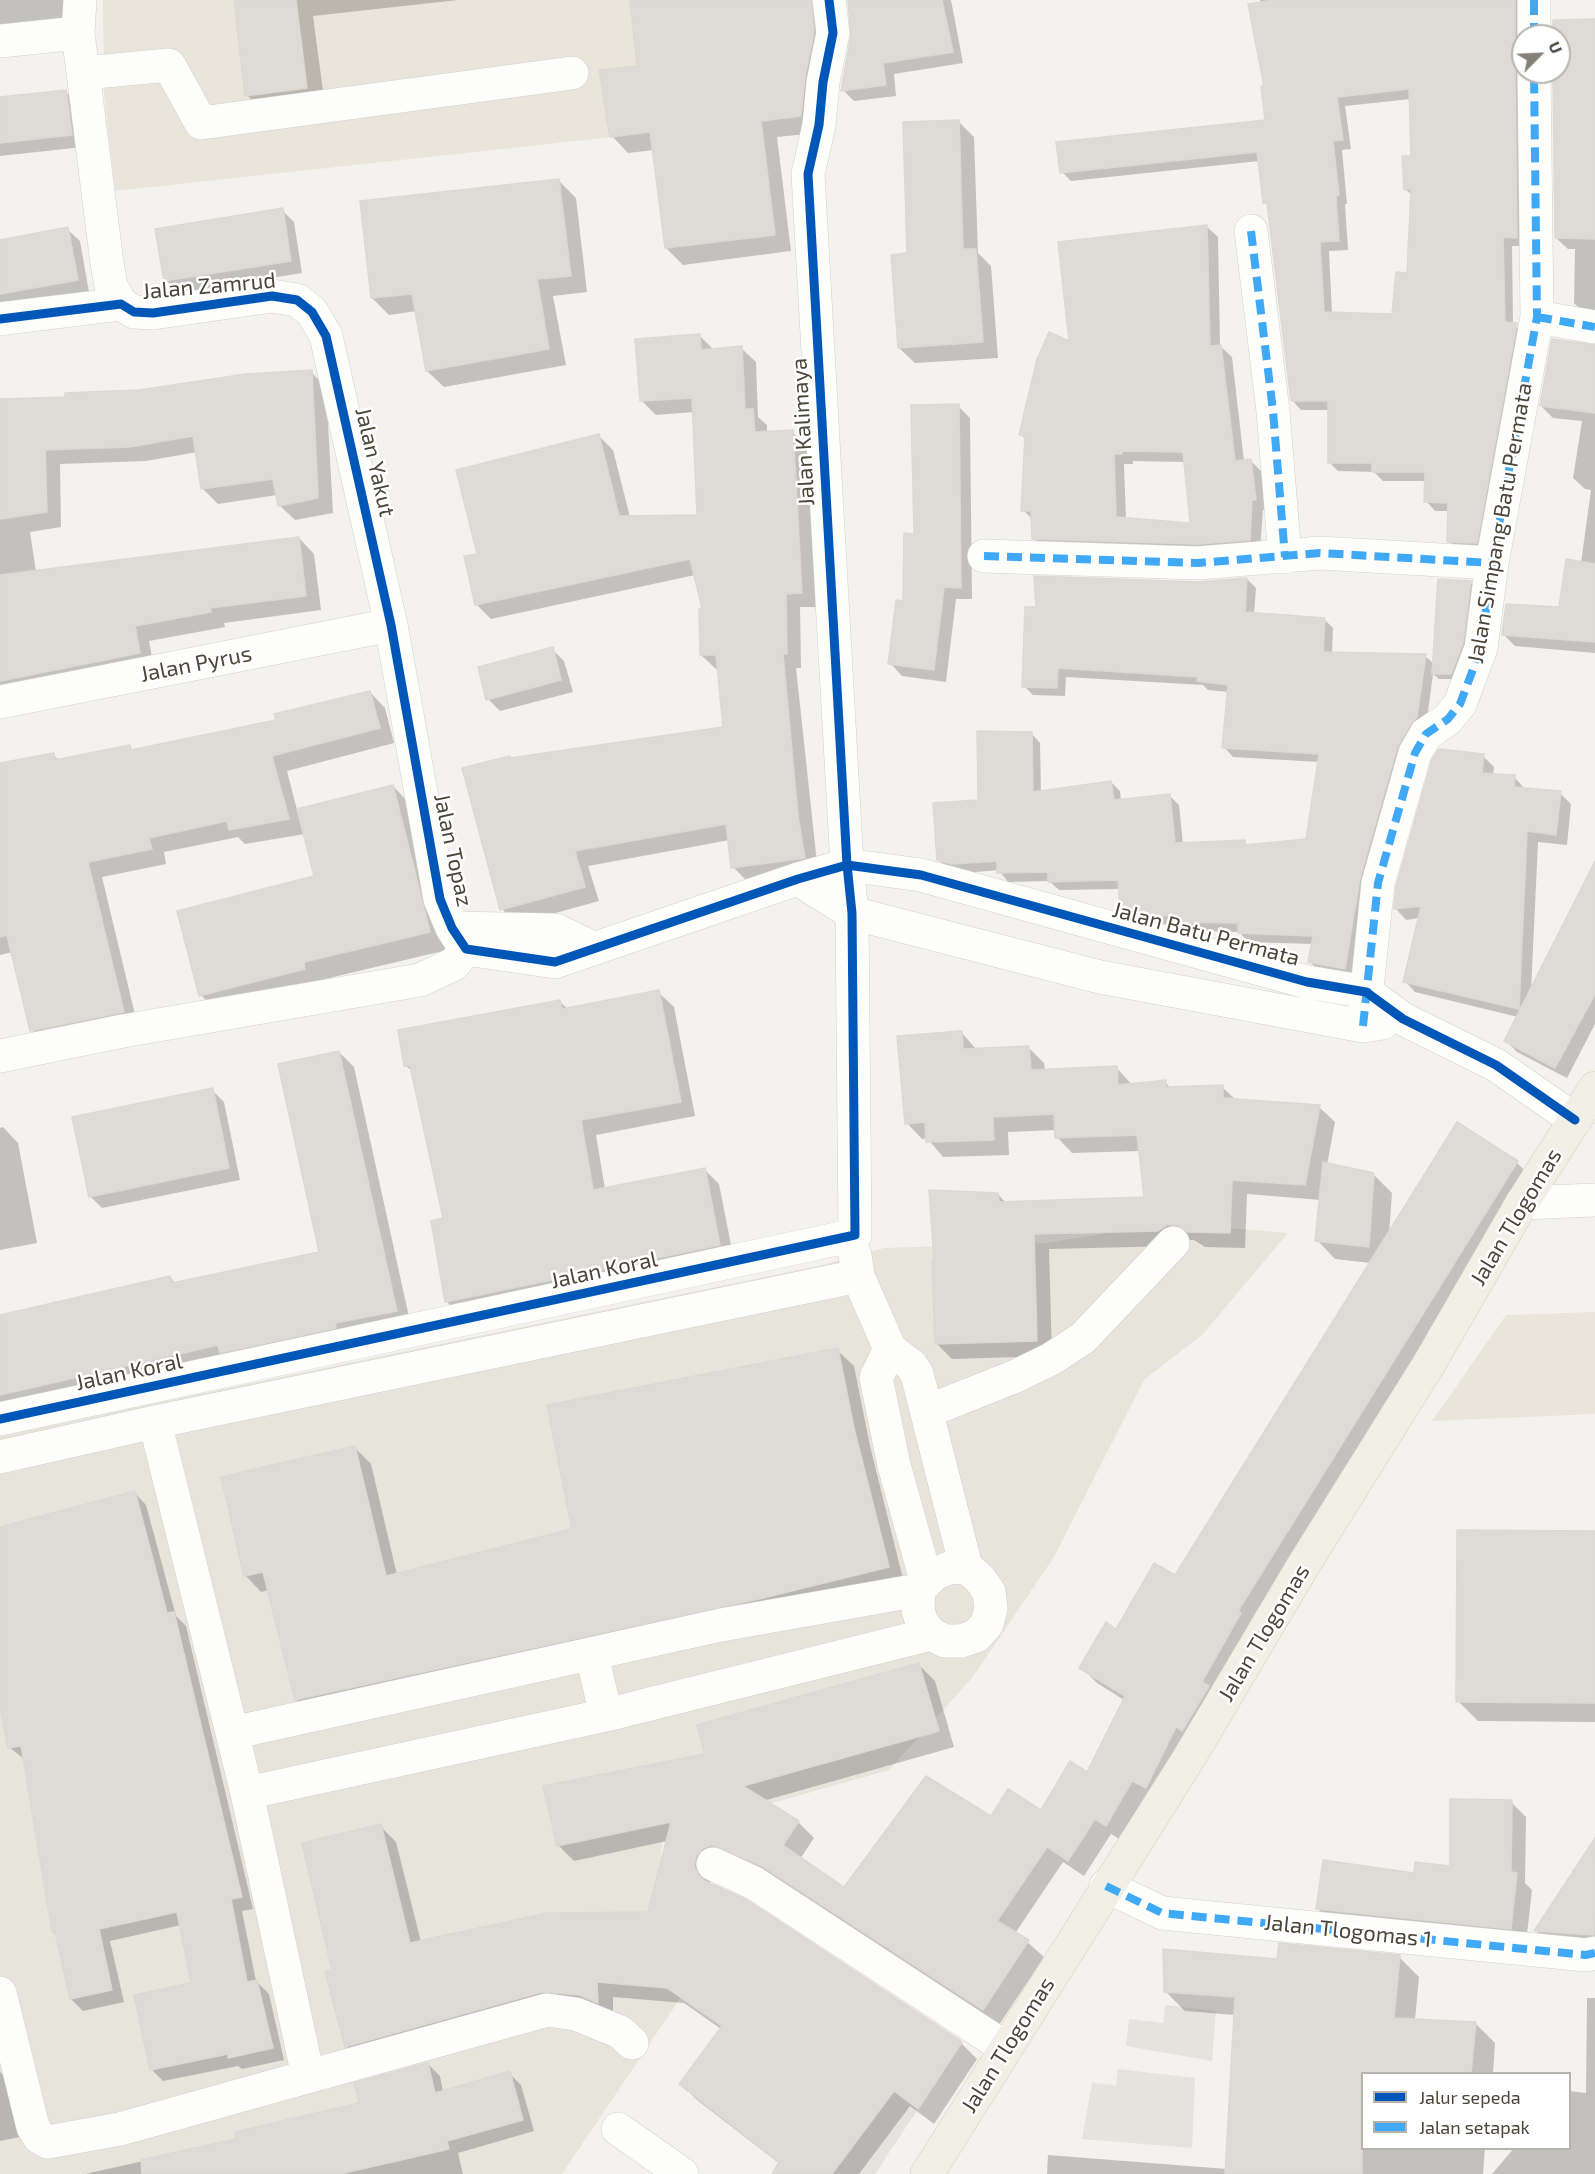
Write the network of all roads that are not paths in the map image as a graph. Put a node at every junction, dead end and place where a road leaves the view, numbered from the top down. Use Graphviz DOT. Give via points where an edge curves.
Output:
graph roads {
  1 [pos="80,0"];
  2 [pos="829,0"];
  3 [pos="1534,0"];
  4 [pos="1534,24"];
  5 [pos="78,33"];
  6 [pos="0,41"];
  7 [pos="84,73"];
  8 [pos="572,73"];
  9 [pos="1534,84"];
  10 [pos="1251,231"];
  11 [pos="121,304"];
  12 [pos="312,312"];
  13 [pos="1537,316"];
  14 [pos="0,319"];
  15 [pos="1595,327"];
  16 [pos="984,556"];
  17 [pos="1285,557"];
  18 [pos="1492,563"];
  19 [pos="391,625"];
  20 [pos="0,702"];
  21 [pos="847,865"];
  22 [pos="798,879"];
  23 [pos="852,913"];
  24 [pos="463,935"];
  25 [pos="1366,992"];
  26 [pos="1403,1019"];
  27 [pos="1363,1026"];
  28 [pos="0,1056"];
  29 [pos="1595,1088"];
  30 [pos="1575,1120"];
  31 [pos="1595,1200"];
  32 [pos="1522,1203"];
  33 [pos="855,1235"];
  34 [pos="1173,1243"];
  35 [pos="858,1276"];
  36 [pos="890,1349"];
  37 [pos="928,1412"];
  38 [pos="0,1419"];
  39 [pos="155,1422"];
  40 [pos="0,1457"];
  41 [pos="966,1567"];
  42 [pos="923,1585"];
  43 [pos="931,1634"];
  44 [pos="592,1655"];
  45 [pos="606,1715"];
  46 [pos="232,1734"];
  47 [pos="247,1793"];
  48 [pos="713,1864"];
  49 [pos="1106,1886"];
  50 [pos="1595,1953"];
  51 [pos="0,1993"];
  52 [pos="632,2043"];
  53 [pos="1006,2048"];
  54 [pos="308,2076"];
  55 [pos="618,2129"];
  56 [pos="682,2174"];
  57 [pos="927,2174"];
  1 -- 5 [label="street"];
  2 -- 21 [label="street, Jalan Kalimaya" via="833,33 808,174"];
  3 -- 4 [label="street"];
  5 -- 6 [label="street"];
  5 -- 7 [label="street"];
  7 -- 8 [label="street" via="170,65 201,123"];
  7 -- 11 [label="street" via="107,263 111,286"];
  9 -- 13 [label="street, Jalan Simpang Batu Permata"];
  10 -- 17 [label="street" via="1273,411"];
  11 -- 12 [label="street, Jalan Zamrud" via="134,312 153,313 272,296 297,300"];
  11 -- 14 [label="street, Jalan Zamrud"];
  12 -- 19 [label="street, Jalan Yakut" via="326,336"];
  13 -- 15 [label="street"];
  13 -- 18 [label="street, Jalan Simpang Batu Permata"];
  16 -- 17 [label="street" via="1198,563"];
  17 -- 18 [label="street" via="1320,553"];
  18 -- 25 [label="street, Jalan Simpang Batu Permata" via="1481,648 1473,676 1460,704 1448,719 1426,734 1415,753 1378,883"];
  19 -- 20 [label="street, Jalan Pyrus"];
  19 -- 24 [label="street, Jalan Topaz" via="440,899"];
  21 -- 22 [label="street, Jalan Batu Permata"];
  21 -- 23 [label="street"];
  21 -- 25 [label="street, Jalan Batu Permata" via="921,875 1307,982"];
  22 -- 23 [label="street"];
  22 -- 24 [label="street" via="555,962"];
  23 -- 27 [label="street" via="1100,977"];
  23 -- 33 [label="street"];
  24 -- 28 [label="street" via="454,964 420,980"];
  25 -- 26 [label="street, Jalan Batu Permata"];
  25 -- 27 [label="street, Jalan Simpang Batu Permata"];
  26 -- 27 [label="street"];
  26 -- 30 [label="street, Jalan Batu Permata" via="1496,1065"];
  29 -- 30 [label="main road, Jalan Tlogomas"];
  30 -- 32 [label="main road, Jalan Tlogomas"];
  31 -- 32 [label="street"];
  32 -- 49 [label="main road, Jalan Tlogomas" via="1430,1364 1189,1758"];
  33 -- 35 [label="street"];
  33 -- 38 [label="street, Jalan Koral"];
  34 -- 37 [label="street" via="1083,1338 1016,1376"];
  35 -- 36 [label="street"];
  35 -- 39 [label="street"];
  36 -- 37 [label="street" via="917,1374"];
  36 -- 42 [label="street" via="876,1378"];
  37 -- 41 [label="street"];
  39 -- 40 [label="street"];
  39 -- 46 [label="street"];
  41 -- 42 [label="street" via="949,1568"];
  41 -- 43 [label="street" via="988,1592 991,1608 987,1624 976,1636 961,1641 945,1641"];
  42 -- 43 [label="street" via="918,1610"];
  42 -- 44 [label="street"];
  43 -- 45 [label="street"];
  44 -- 45 [label="street"];
  44 -- 46 [label="street"];
  45 -- 47 [label="street"];
  46 -- 47 [label="street"];
  47 -- 54 [label="street"];
  48 -- 53 [label="street" via="754,1883"];
  49 -- 50 [label="street, Jalan Tlogomas 1" via="1162,1913"];
  49 -- 53 [label="main road, Jalan Tlogomas"];
  51 -- 54 [label="street" via="33,2127 48,2142 120,2129"];
  52 -- 54 [label="street" via="620,2032 576,2014 547,2010"];
  53 -- 57 [label="main road, Jalan Tlogomas"];
  55 -- 56 [label="street"];
}
